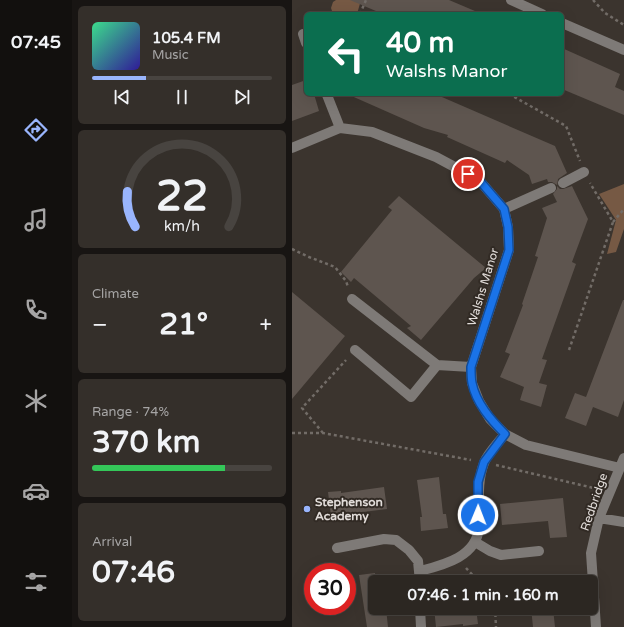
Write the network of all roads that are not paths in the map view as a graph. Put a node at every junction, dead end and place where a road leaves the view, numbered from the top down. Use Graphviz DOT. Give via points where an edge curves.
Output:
graph roads {
  1 [pos="511,0"];
  2 [pos="538,12"];
  3 [pos="564,24"];
  4 [pos="623,47"];
  5 [pos="327,96"];
  6 [pos="340,128"];
  7 [pos="292,148"];
  8 [pos="584,172"];
  9 [pos="563,183"];
  10 [pos="551,188"];
  11 [pos="504,209"];
  12 [pos="352,299"];
  13 [pos="355,350"];
  14 [pos="437,365"];
  15 [pos="471,367"];
  16 [pos="505,434"];
  17 [pos="624,458"];
  18 [pos="620,468"];
  19 [pos="599,518"];
  20 [pos="624,522"];
  21 [pos="475,542"];
  22 [pos="336,548"];
  23 [pos="539,551"];
  24 [pos="420,571"];
  25 [pos="420,575"];
  26 [pos="420,615"];
  27 [pos="421,627"];
  28 [pos="596,627"];
  1 -- 2 [label="street"];
  3 -- 4 [label="street"];
  5 -- 6 [label="street"];
  6 -- 7 [label="street, Walshs Manor"];
  6 -- 11 [label="street, Walshs Manor" via="372,132 436,157 479,180"];
  8 -- 9 [label="street"];
  10 -- 11 [label="street"];
  11 -- 15 [label="street, Walshs Manor" via="509,250"];
  12 -- 14 [label="street"];
  13 -- 14 [label="street" via="411,397"];
  14 -- 15 [label="street"];
  15 -- 16 [label="street, Walshs Manor" via="472,383 479,401 490,419"];
  16 -- 18 [label="street, Walshs Manor" via="526,445"];
  16 -- 21 [label="street" via="484,462 478,482 479,528"];
  17 -- 18 [label="street, Redbridge"];
  18 -- 19 [label="street, Redbridge"];
  19 -- 20 [label="street"];
  19 -- 28 [label="street, Redbridge" via="592,553"];
  21 -- 23 [label="street" via="501,555"];
  21 -- 24 [label="street" via="458,559"];
  22 -- 24 [label="street" via="384,539 396,540 418,561"];
  24 -- 25 [label="street"];
  26 -- 27 [label="street"];
}
